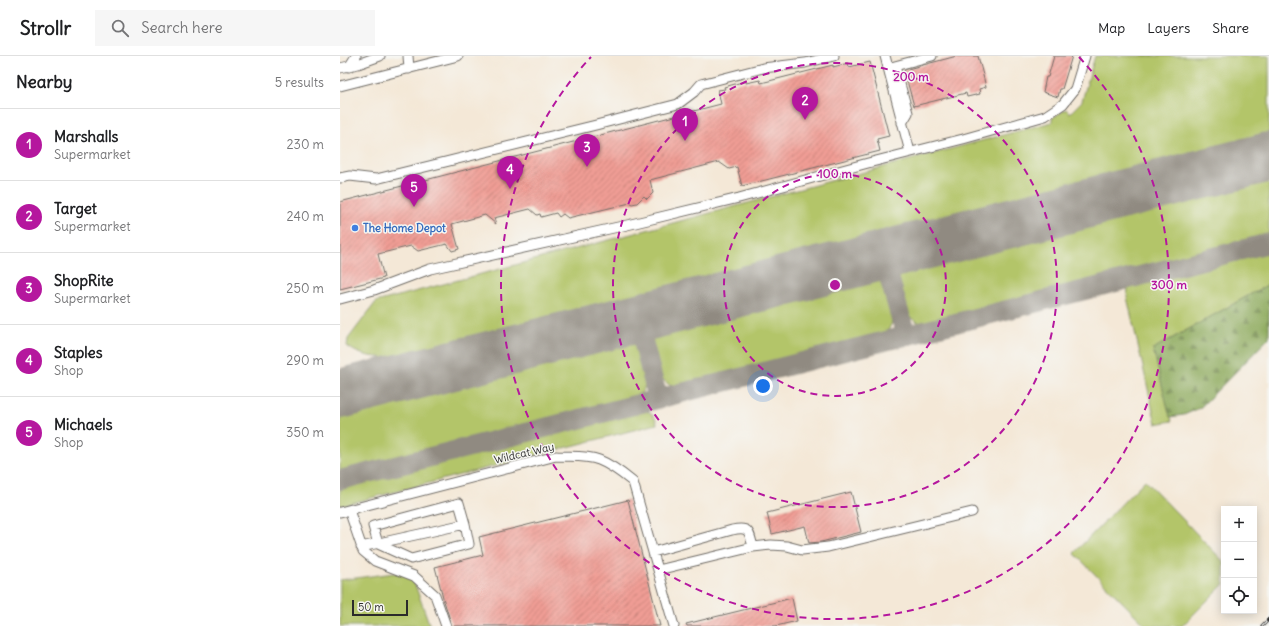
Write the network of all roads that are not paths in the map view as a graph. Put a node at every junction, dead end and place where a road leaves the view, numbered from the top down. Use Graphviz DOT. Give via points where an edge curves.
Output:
graph roads {
  1 [pos="356,56"];
  2 [pos="380,56"];
  3 [pos="408,56"];
  4 [pos="458,56"];
  5 [pos="834,56"];
  6 [pos="885,56"];
  7 [pos="932,56"];
  8 [pos="1085,56"];
  9 [pos="905,59"];
  10 [pos="344,67"];
  11 [pos="892,67"];
  12 [pos="409,68"];
  13 [pos="340,86"];
  14 [pos="902,123"];
  15 [pos="910,152"];
  16 [pos="340,178"];
  17 [pos="340,299"];
  18 [pos="349,510"];
  19 [pos="340,512"];
  20 [pos="972,512"];
  21 [pos="465,524"];
  22 [pos="378,544"];
  23 [pos="361,547"];
  24 [pos="753,547"];
  25 [pos="653,552"];
  26 [pos="658,570"];
  27 [pos="446,626"];
  28 [pos="674,626"];
  1 -- 10 [label="lane"];
  2 -- 10 [label="lane"];
  3 -- 12 [label="lane"];
  4 -- 12 [label="lane"];
  5 -- 16 [label="lane" via="805,64 763,68 701,84 678,104 486,153 376,179 350,176"];
  6 -- 11 [label="lane"];
  7 -- 9 [label="lane"];
  8 -- 15 [label="lane" via="1075,89 1063,104 1045,116"];
  9 -- 11 [label="lane"];
  11 -- 14 [label="lane"];
  11 -- 14 [label="lane" via="908,113"];
  12 -- 13 [label="lane"];
  14 -- 15 [label="lane"];
  15 -- 17 [label="lane" via="739,198 430,269 374,290"];
  18 -- 19 [label="lane, Wildcat Way"];
  18 -- 23 [label="lane"];
  18 -- 25 [label="lane, Wildcat Way" via="556,456 583,457 599,460 634,482"];
  20 -- 24 [label="lane" via="828,547 802,550 771,545"];
  21 -- 22 [label="lane"];
  21 -- 22 [label="lane" via="469,544 411,559"];
  21 -- 22 [label="lane" via="459,503 373,526"];
  22 -- 23 [label="lane"];
  23 -- 27 [label="lane" via="375,561 414,576 434,595"];
  24 -- 25 [label="lane" via="749,532 743,528"];
  24 -- 26 [label="lane"];
  25 -- 26 [label="lane, Wildcat Way"];
  26 -- 28 [label="lane, Wildcat Way"];
}
